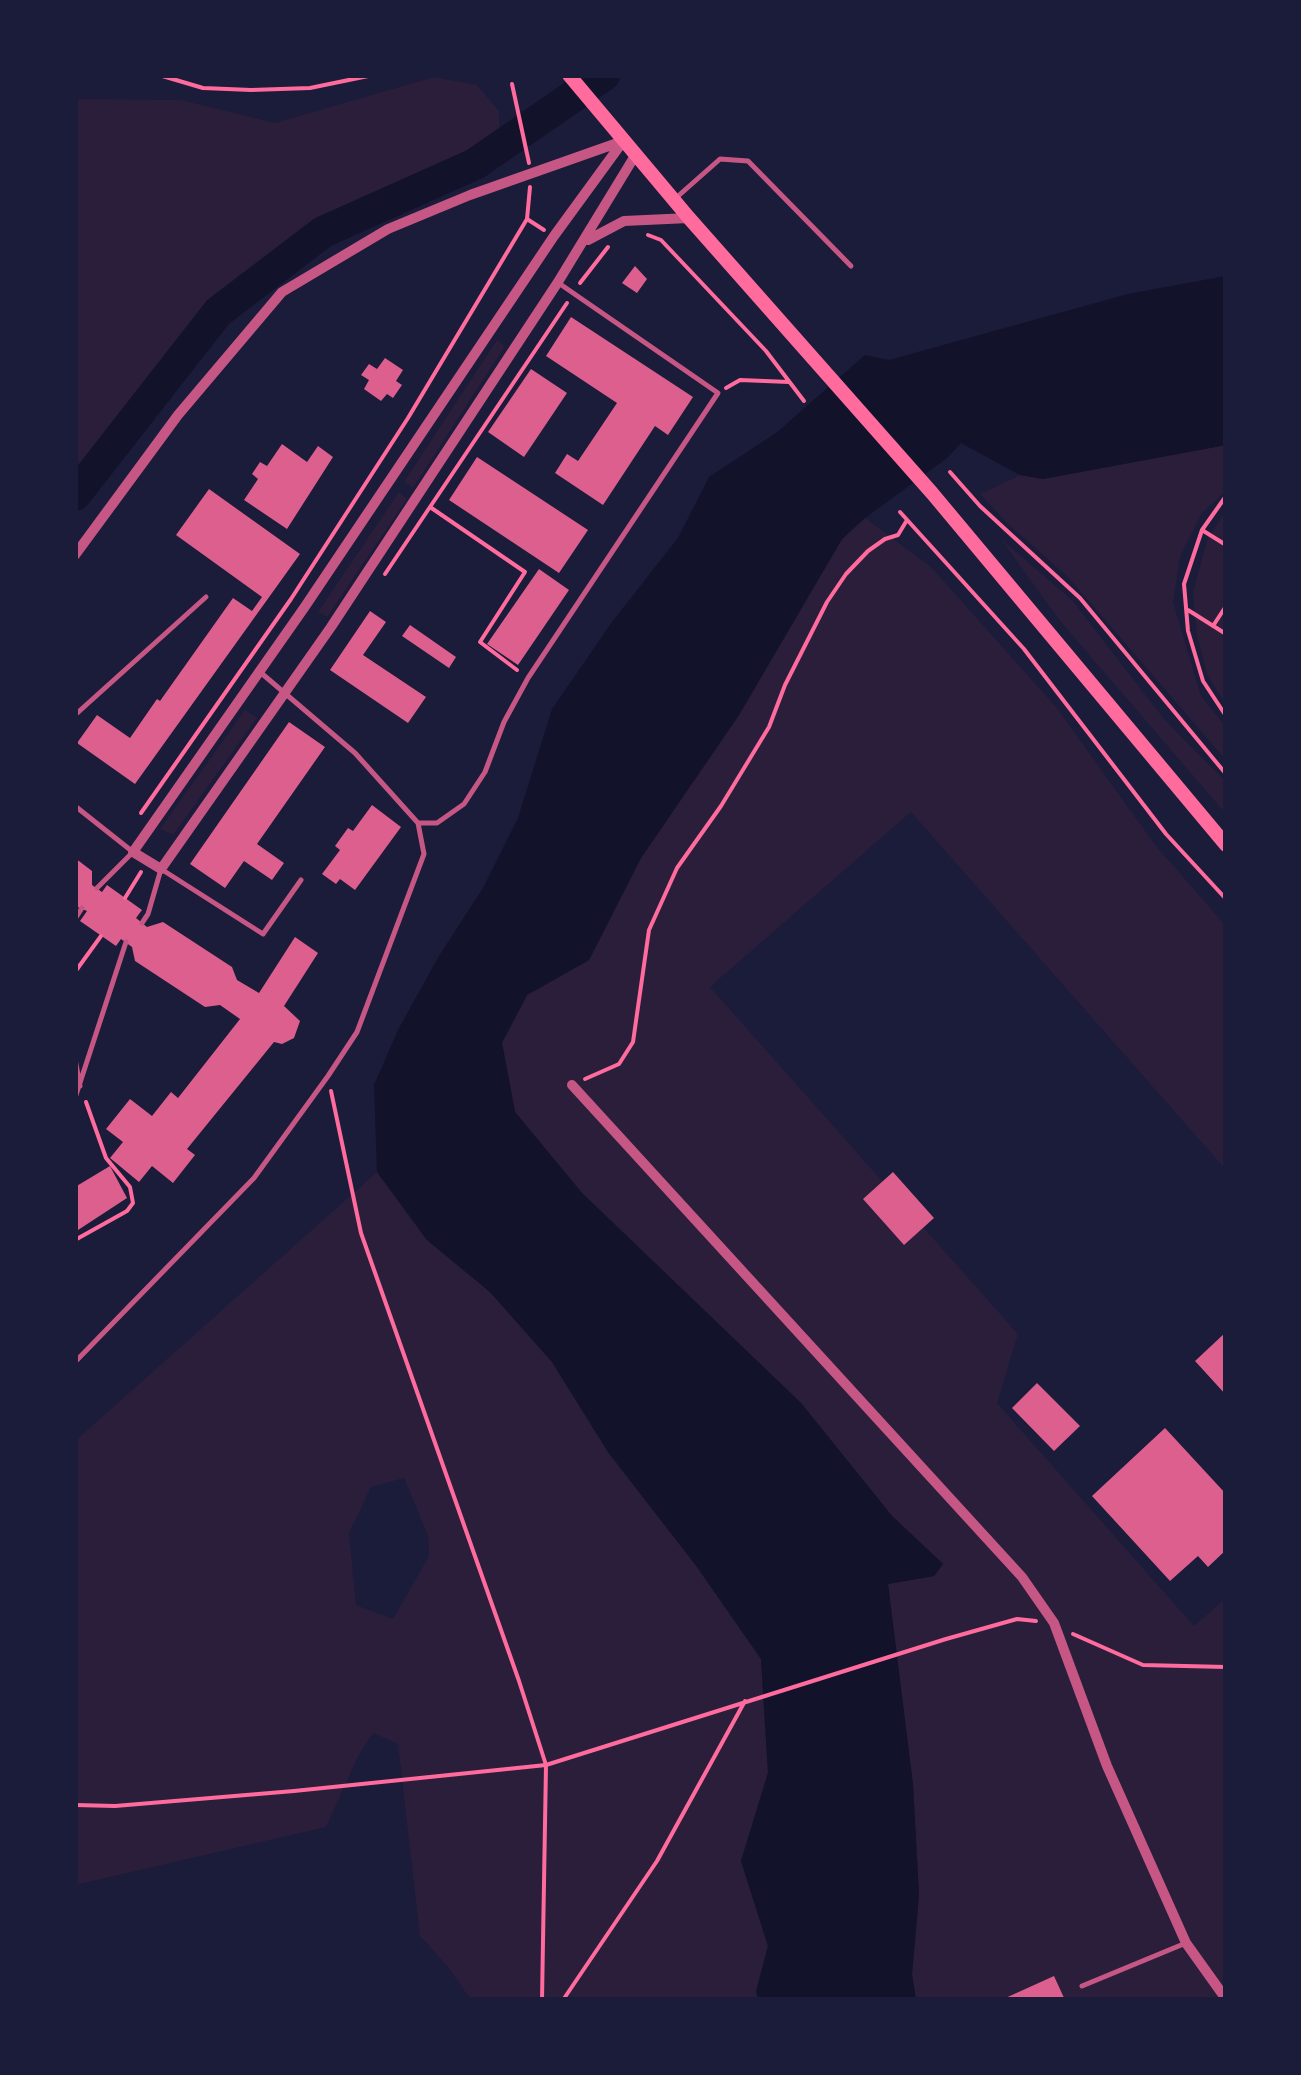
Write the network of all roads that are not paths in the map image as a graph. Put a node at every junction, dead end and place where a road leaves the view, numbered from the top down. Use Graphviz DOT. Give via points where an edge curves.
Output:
graph roads {
  1 [pos="569,75"];
  2 [pos="624,140"];
  3 [pos="636,154"];
  4 [pos="674,200"];
  5 [pos="689,218"];
  6 [pos="583,243"];
  7 [pos="851,266"];
  8 [pos="558,282"];
  9 [pos="75,555"];
  10 [pos="206,597"];
  11 [pos="260,672"];
  12 [pos="286,692"];
  13 [pos="75,715"];
  14 [pos="75,806"];
  15 [pos="418,823"];
  16 [pos="1226,845"];
  17 [pos="133,852"];
  18 [pos="161,869"];
  19 [pos="301,880"];
  20 [pos="97,888"];
  21 [pos="82,908"];
  22 [pos="75,919"];
  23 [pos="142,923"];
  24 [pos="126,942"];
  25 [pos="75,1059"];
  26 [pos="572,1085"];
  27 [pos="80,1089"];
  28 [pos="75,1098"];
  29 [pos="75,1362"];
  30 [pos="1186,1943"];
  31 [pos="1082,1986"];
  32 [pos="1226,1998"];
  1 -- 2 [label="main road"];
  2 -- 3 [label="main road"];
  2 -- 9 [label="street" via="388,229 282,292 178,414"];
  2 -- 11 [label="street"];
  3 -- 4 [label="main road"];
  3 -- 6 [label="street"];
  4 -- 5 [label="main road"];
  4 -- 7 [label="lane" via="720,159 748,161"];
  5 -- 6 [label="street" via="624,221"];
  5 -- 16 [label="main road" via="932,493"];
  6 -- 8 [label="street"];
  8 -- 12 [label="street"];
  8 -- 15 [label="lane" via="718,393 528,678 464,804 438,823"];
  10 -- 13 [label="lane"];
  11 -- 12 [label="lane"];
  11 -- 17 [label="street"];
  12 -- 15 [label="lane" via="356,753"];
  12 -- 18 [label="street"];
  14 -- 17 [label="lane"];
  15 -- 29 [label="lane" via="424,854 357,1032 254,1178"];
  17 -- 18 [label="street"];
  17 -- 20 [label="lane"];
  18 -- 19 [label="lane" via="262,934"];
  18 -- 23 [label="lane"];
  21 -- 22 [label="lane"];
  24 -- 27 [label="lane"];
  25 -- 27 [label="lane"];
  26 -- 30 [label="street" via="1022,1577 1054,1623"];
  27 -- 28 [label="lane"];
  30 -- 31 [label="lane"];
  30 -- 32 [label="street"];
}
